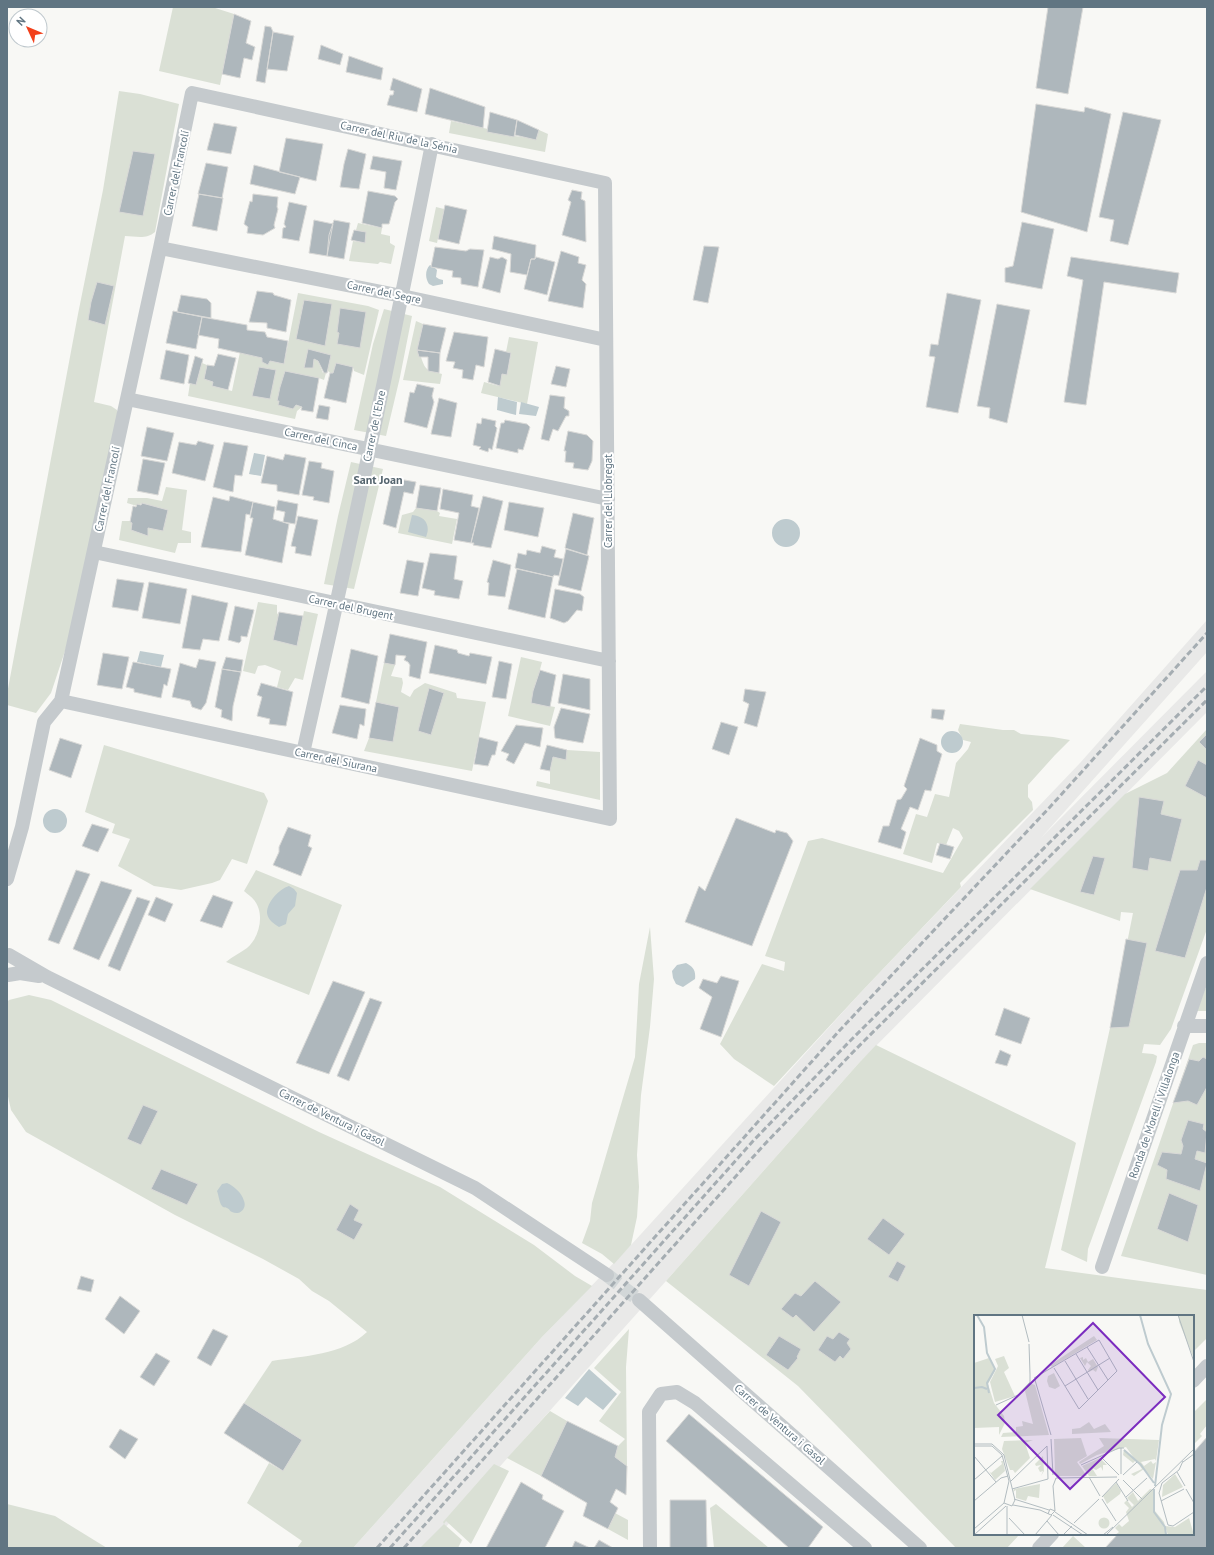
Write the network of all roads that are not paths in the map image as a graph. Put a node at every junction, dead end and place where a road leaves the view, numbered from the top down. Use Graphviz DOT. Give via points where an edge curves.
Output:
graph roads {
  1 [pos="192,93"];
  2 [pos="432,144"];
  3 [pos="604,183"];
  4 [pos="160,248"];
  5 [pos="402,296"];
  6 [pos="606,340"];
  7 [pos="127,399"];
  8 [pos="369,450"];
  9 [pos="608,499"];
  10 [pos="94,552"];
  11 [pos="337,604"];
  12 [pos="609,661"];
  13 [pos="61,701"];
  14 [pos="303,753"];
  15 [pos="610,819"];
  16 [pos="7,879"];
  17 [pos="8,954"];
  18 [pos="1207,963"];
  19 [pos="8,976"];
  20 [pos="47,977"];
  21 [pos="1184,1026"];
  22 [pos="1207,1026"];
  23 [pos="1102,1267"];
  24 [pos="607,1275"];
  25 [pos="639,1300"];
  26 [pos="1207,1366"];
  27 [pos="1194,1380"];
  28 [pos="1051,1535"];
  29 [pos="650,1548"];
  30 [pos="865,1548"];
  31 [pos="920,1548"];
  32 [pos="1039,1548"];
  1 -- 2 [label="street, Carrer del Riu de la Sénia"];
  1 -- 4 [label="street, Carrer del Francolí"];
  2 -- 3 [label="street, Carrer del Riu de la Sénia"];
  2 -- 5 [label="street, Carrer de l'Ebre"];
  3 -- 6 [label="street, Carrer del Llobregat"];
  4 -- 5 [label="street, Carrer del Segre"];
  4 -- 7 [label="street, Carrer del Francolí"];
  5 -- 6 [label="street, Carrer del Segre"];
  5 -- 8 [label="street, Carrer de l'Ebre"];
  6 -- 9 [label="street, Carrer del Llobregat"];
  7 -- 8 [label="street, Carrer del Cinca"];
  7 -- 10 [label="street, Carrer del Francolí"];
  8 -- 9 [label="street, Carrer del Cinca"];
  8 -- 11 [label="street, Carrer de l'Ebre"];
  9 -- 12 [label="street, Carrer del Llobregat"];
  10 -- 11 [label="street, Carrer del Brugent"];
  10 -- 13 [label="street, Carrer del Francolí"];
  11 -- 12 [label="street, Carrer del Brugent"];
  11 -- 14 [label="street, Carrer de l'Ebre"];
  12 -- 15 [label="street, Carrer del Llobregat"];
  13 -- 14 [label="street, Carrer del Siurana"];
  13 -- 16 [label="street, Carrer del Francolí" via="44,722 22,827"];
  14 -- 15 [label="street, Carrer del Siurana"];
  17 -- 19 [label="street" via="12,964"];
  17 -- 20 [label="street, Carrer de Ventura i Gasol"];
  18 -- 21 [label="street, Ronda de Morell i Villalonga"];
  19 -- 20 [label="street, Carrer de Ventura i Gasol" via="20,973"];
  20 -- 24 [label="street, Carrer de Ventura i Gasol" via="475,1188"];
  21 -- 22 [label="street"];
  21 -- 23 [label="street, Ronda de Morell i Villalonga"];
  25 -- 31 [label="street, Carrer de Ventura i Gasol"];
  26 -- 27 [label="street"];
  28 -- 32 [label="street"];
  29 -- 30 [label="street" via="650,1412 661,1394 677,1392 695,1403"];
}
